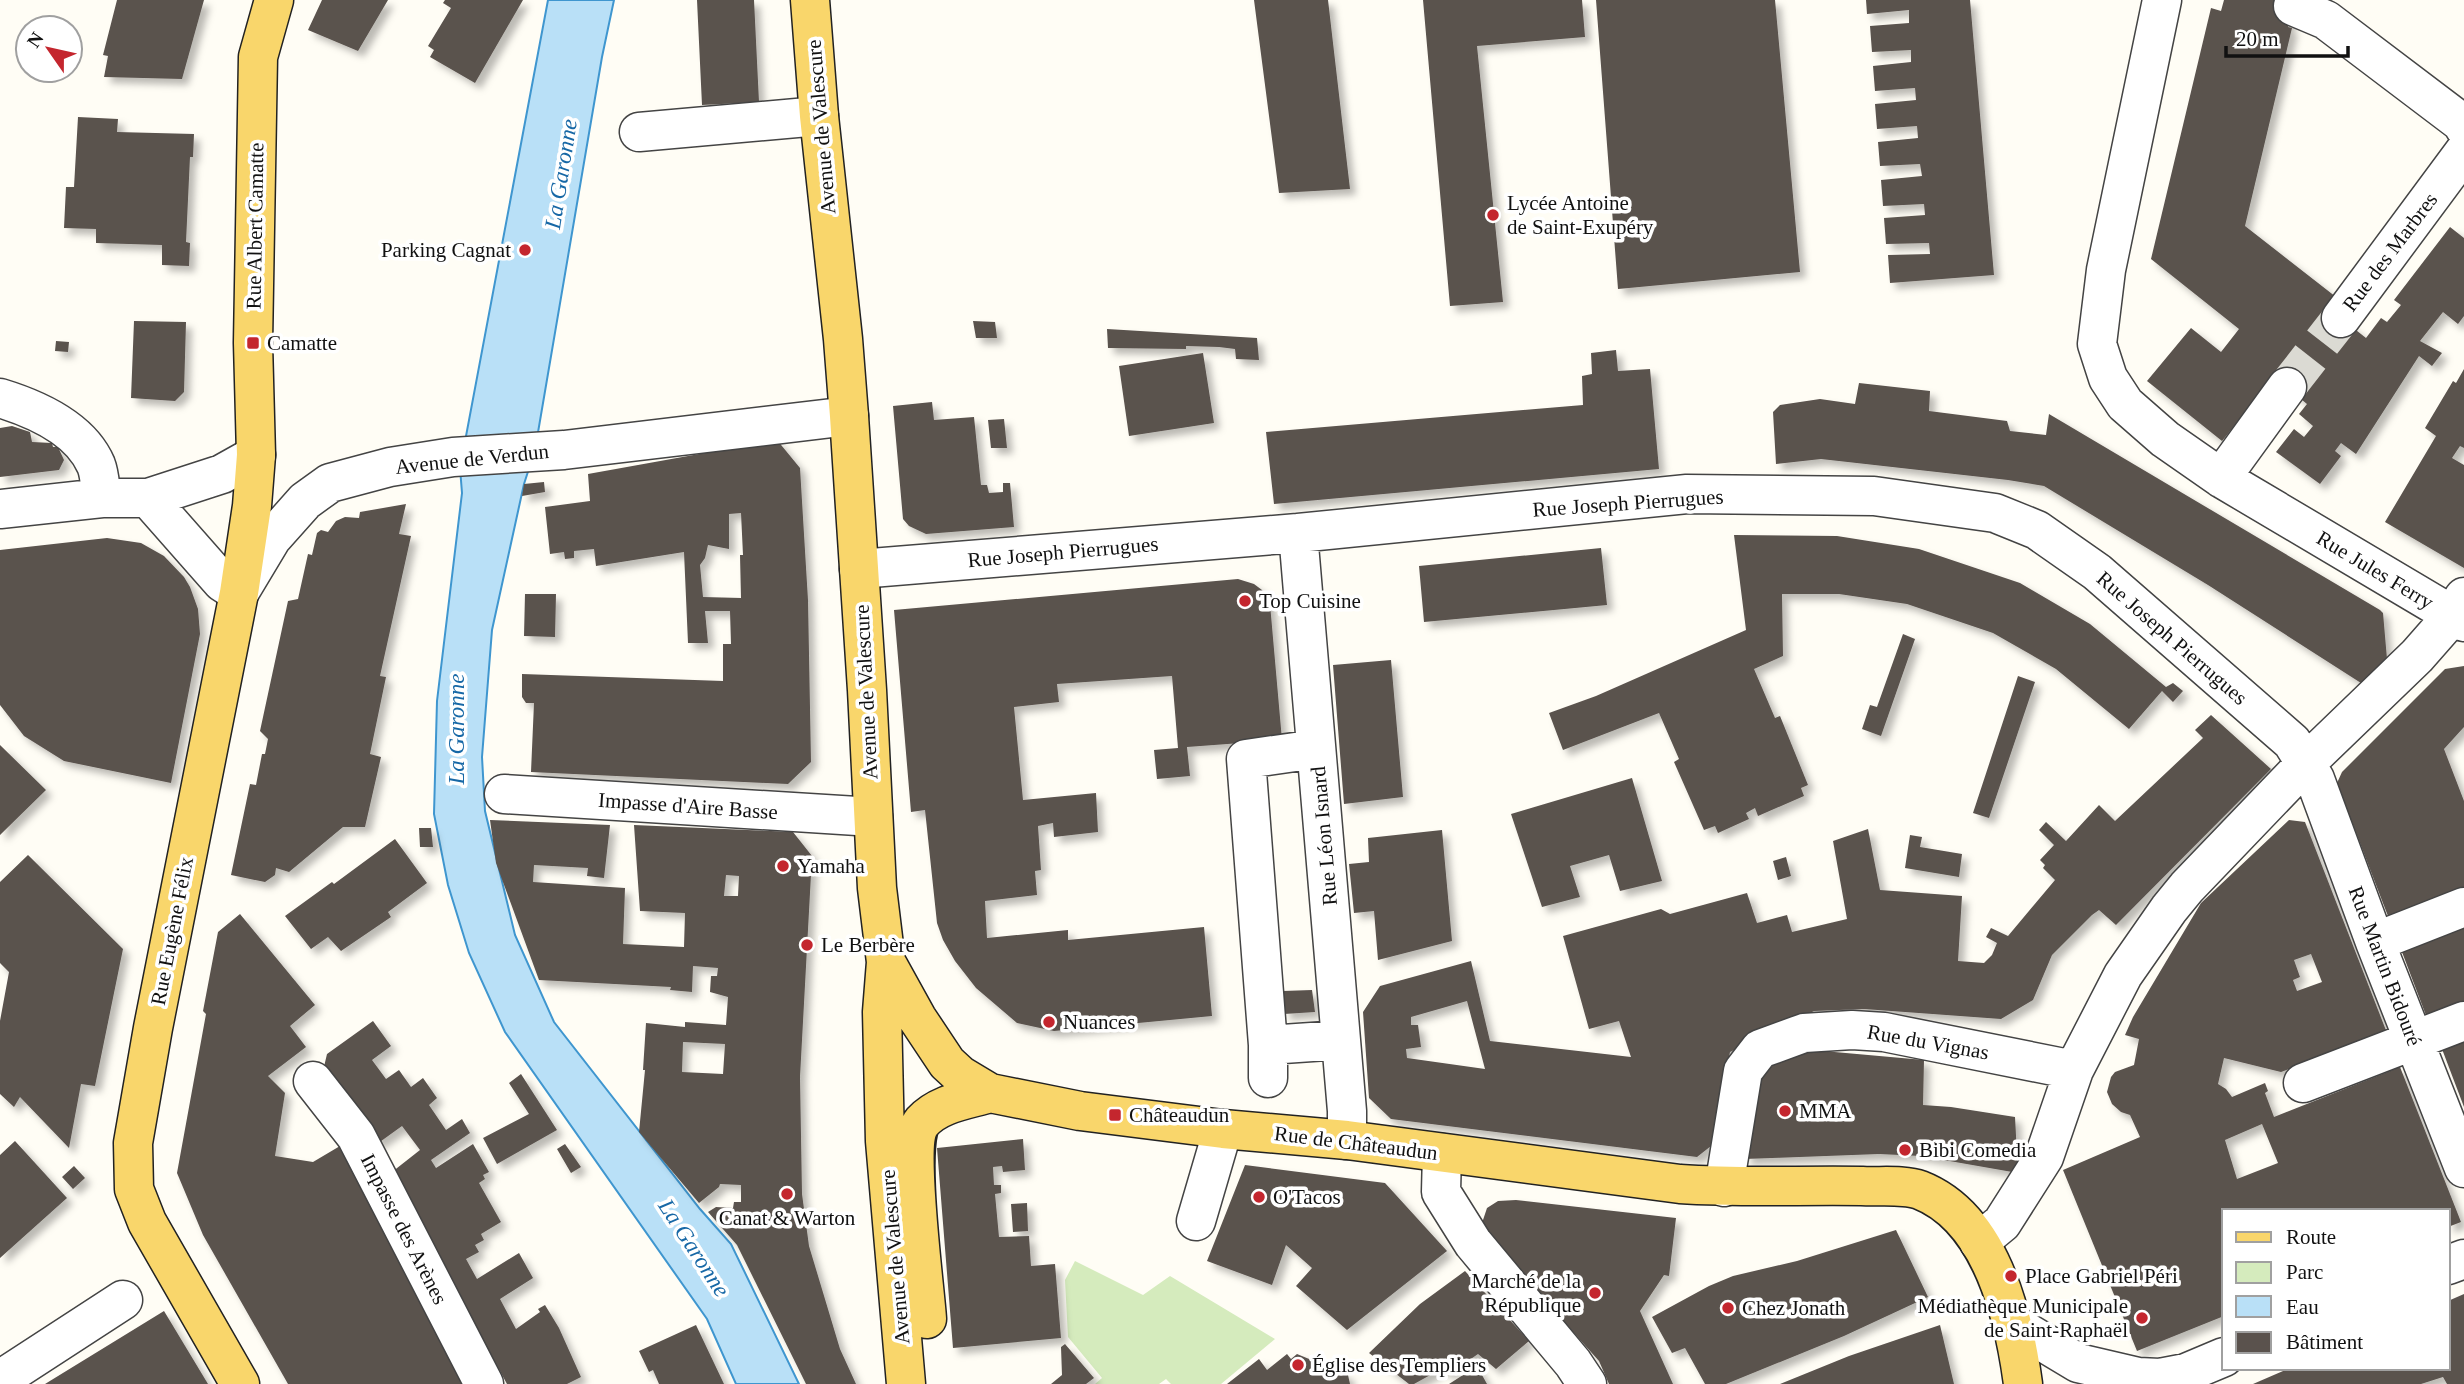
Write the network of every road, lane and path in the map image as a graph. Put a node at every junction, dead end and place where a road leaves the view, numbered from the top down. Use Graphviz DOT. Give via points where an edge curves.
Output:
graph roads {
  1 [pos="274,0"];
  2 [pos="810,0"];
  3 [pos="2162,0"];
  4 [pos="2293,6"];
  5 [pos="819,116"];
  6 [pos="2464,127"];
  7 [pos="639,132"];
  8 [pos="2464,152"];
  9 [pos="2341,318"];
  10 [pos="2287,387"];
  11 [pos="0,398"];
  12 [pos="849,416"];
  13 [pos="256,455"];
  14 [pos="2221,478"];
  15 [pos="102,498"];
  16 [pos="148,498"];
  17 [pos="0,509"];
  18 [pos="1297,533"];
  19 [pos="859,569"];
  20 [pos="239,593"];
  21 [pos="2460,611"];
  22 [pos="1316,749"];
  23 [pos="2305,764"];
  24 [pos="504,794"];
  25 [pos="873,817"];
  26 [pos="2464,907"];
  27 [pos="2375,942"];
  28 [pos="886,962"];
  29 [pos="2464,1021"];
  30 [pos="2413,1039"];
  31 [pos="1341,1040"];
  32 [pos="2074,1070"];
  33 [pos="313,1081"];
  34 [pos="2303,1083"];
  35 [pos="990,1093"];
  36 [pos="1223,1129"];
  37 [pos="1347,1140"];
  38 [pos="900,1152"];
  39 [pos="1441,1153"];
  40 [pos="2464,1168"];
  41 [pos="1724,1187"];
  42 [pos="1196,1221"];
  43 [pos="1979,1242"];
  44 [pos="123,1300"];
  45 [pos="2013,1324"];
  46 [pos="2222,1358"];
  47 [pos="2179,1378"];
  48 [pos="0,1380"];
  49 [pos="240,1384"];
  50 [pos="484,1384"];
  51 [pos="906,1384"];
  52 [pos="932,1384"];
  53 [pos="1587,1384"];
  54 [pos="2023,1384"];
  1 -- 13 [label="main road, Rue Albert Camatte" via="258,57 253,343"];
  2 -- 5 [label="main road, Avenue de Valescure"];
  3 -- 14 [label="street, Rue Jules Ferry" via="2106,270 2097,344 2108,378 2125,404"];
  4 -- 6 [label="street" via="2326,20"];
  5 -- 7 [label="street"];
  5 -- 12 [label="main road, Avenue de Valescure"];
  8 -- 9 [label="street, Rue des Marbres"];
  10 -- 14 [label="street"];
  11 -- 15 [label="street" via="65,427 97,467"];
  12 -- 19 [label="main road, Avenue de Valescure"];
  12 -- 20 [label="street, Avenue de Verdun" via="564,450 453,457 330,483 305,501 272,538"];
  13 -- 16 [label="street" via="222,474"];
  13 -- 20 [label="main road, Rue Eugène Félix"];
  14 -- 21 [label="street, Rue Jules Ferry"];
  15 -- 16 [label="street"];
  15 -- 17 [label="street"];
  16 -- 20 [label="street" via="222,582"];
  18 -- 19 [label="street, Rue Joseph Pierrugues"];
  18 -- 22 [label="street, Rue Léon Isnard"];
  18 -- 23 [label="street, Rue Joseph Pierrugues" via="1687,494 1874,496 1995,513 2037,530 2097,572 2292,742"];
  19 -- 25 [label="main road, Avenue de Valescure"];
  20 -- 49 [label="main road, Rue Eugène Félix" via="133,1143 134,1189 147,1222"];
  21 -- 23 [label="street, Rue Jules Ferry"];
  22 -- 31 [label="street, Rue Léon Isnard"];
  22 -- 31 [label="street" via="1246,760 1268,1061"];
  23 -- 27 [label="street, Rue Martin Bidouré" via="2315,779"];
  23 -- 32 [label="street, Rue Jules Ferry" via="2169,909 2123,975"];
  24 -- 25 [label="street, Impasse d'Aire Basse"];
  25 -- 28 [label="main road, Avenue de Valescure"];
  26 -- 27 [label="street"];
  27 -- 30 [label="street, Rue Martin Bidouré"];
  28 -- 35 [label="main road, Rue de Châteaudun" via="947,1063"];
  28 -- 38 [label="main road, Avenue de Valescure" via="882,1012"];
  29 -- 30 [label="street"];
  30 -- 34 [label="street"];
  30 -- 40 [label="street, Rue Martin Bidouré"];
  31 -- 37 [label="street, Rue Léon Isnard"];
  32 -- 41 [label="street, Rue du Vignas" via="1884,1032 1804,1032 1760,1049 1743,1071"];
  32 -- 43 [label="street, Rue Jules Ferry" via="2044,1157 2002,1223"];
  33 -- 50 [label="street, Impasse des Arènes" via="356,1136"];
  35 -- 36 [label="main road, Rue de Châteaudun" via="1080,1111"];
  35 -- 38 [label="main road, Rue de Châteaudun" via="938,1108"];
  36 -- 37 [label="main road, Rue de Châteaudun"];
  36 -- 42 [label="street"];
  37 -- 39 [label="main road, Rue de Châteaudun"];
  38 -- 51 [label="main road, Avenue de Valescure"];
  38 -- 52 [label="main road"];
  39 -- 41 [label="main road, Rue de Châteaudun"];
  39 -- 53 [label="street" via="1441,1192 1473,1243"];
  41 -- 43 [label="main road, Rue de Châteaudun" via="1917,1189 1943,1202"];
  43 -- 45 [label="main road"];
  44 -- 48 [label="street"];
  45 -- 47 [label="street" via="2078,1363 2138,1377"];
  45 -- 54 [label="main road"];
  46 -- 47 [label="street"];
}
